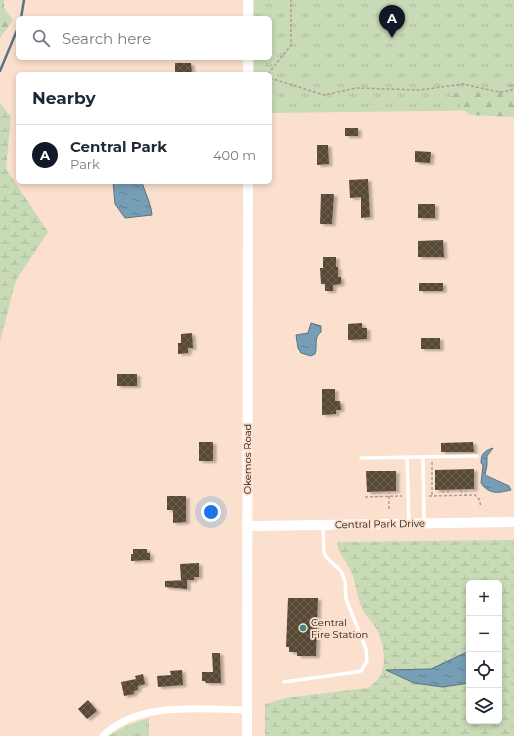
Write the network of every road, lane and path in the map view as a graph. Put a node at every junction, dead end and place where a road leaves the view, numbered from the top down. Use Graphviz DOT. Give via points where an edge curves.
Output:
graph roads {
  1 [pos="248,0"];
  2 [pos="291,0"];
  3 [pos="248,16"];
  4 [pos="248,60"];
  5 [pos="248,72"];
  6 [pos="270,72"];
  7 [pos="272,79"];
  8 [pos="514,89"];
  9 [pos="248,184"];
  10 [pos="431,456"];
  11 [pos="476,456"];
  12 [pos="407,457"];
  13 [pos="423,457"];
  14 [pos="361,458"];
  15 [pos="443,490"];
  16 [pos="448,490"];
  17 [pos="461,490"];
  18 [pos="466,490"];
  19 [pos="375,491"];
  20 [pos="380,491"];
  21 [pos="389,491"];
  22 [pos="443,495"];
  23 [pos="448,495"];
  24 [pos="462,495"];
  25 [pos="466,495"];
  26 [pos="432,496"];
  27 [pos="375,497"];
  28 [pos="380,497"];
  29 [pos="389,508"];
  30 [pos="514,522"];
  31 [pos="409,523"];
  32 [pos="424,523"];
  33 [pos="323,524"];
  34 [pos="247,526"];
  35 [pos="284,682"];
  36 [pos="246,710"];
  37 [pos="103,736"];
  38 [pos="247,736"];
  1 -- 3 [label="street"];
  2 -- 6 [label="path" via="291,45"];
  4 -- 5 [label="street"];
  7 -- 8 [label="path" via="324,95 356,88 420,90 463,84 494,92"];
  9 -- 34 [label="street, Okemos Road"];
  10 -- 11 [label="lane"];
  10 -- 13 [label="lane"];
  10 -- 26 [label="path"];
  12 -- 13 [label="lane"];
  12 -- 14 [label="lane"];
  12 -- 31 [label="lane"];
  13 -- 32 [label="lane"];
  15 -- 22 [label="path"];
  16 -- 23 [label="path"];
  17 -- 24 [label="path"];
  18 -- 25 [label="path"];
  19 -- 27 [label="path"];
  20 -- 28 [label="path"];
  21 -- 29 [label="path"];
  30 -- 32 [label="street, Central Park Drive"];
  31 -- 32 [label="street, Central Park Drive"];
  31 -- 33 [label="street, Central Park Drive"];
  33 -- 34 [label="street, Central Park Drive"];
  33 -- 35 [label="lane" via="324,553 341,571 345,581 346,599 366,649 367,661 361,670 356,672"];
  34 -- 36 [label="street, Okemos Road"];
  36 -- 37 [label="street" via="186,708 158,711 128,719"];
  36 -- 38 [label="street, Okemos Road"];
}
